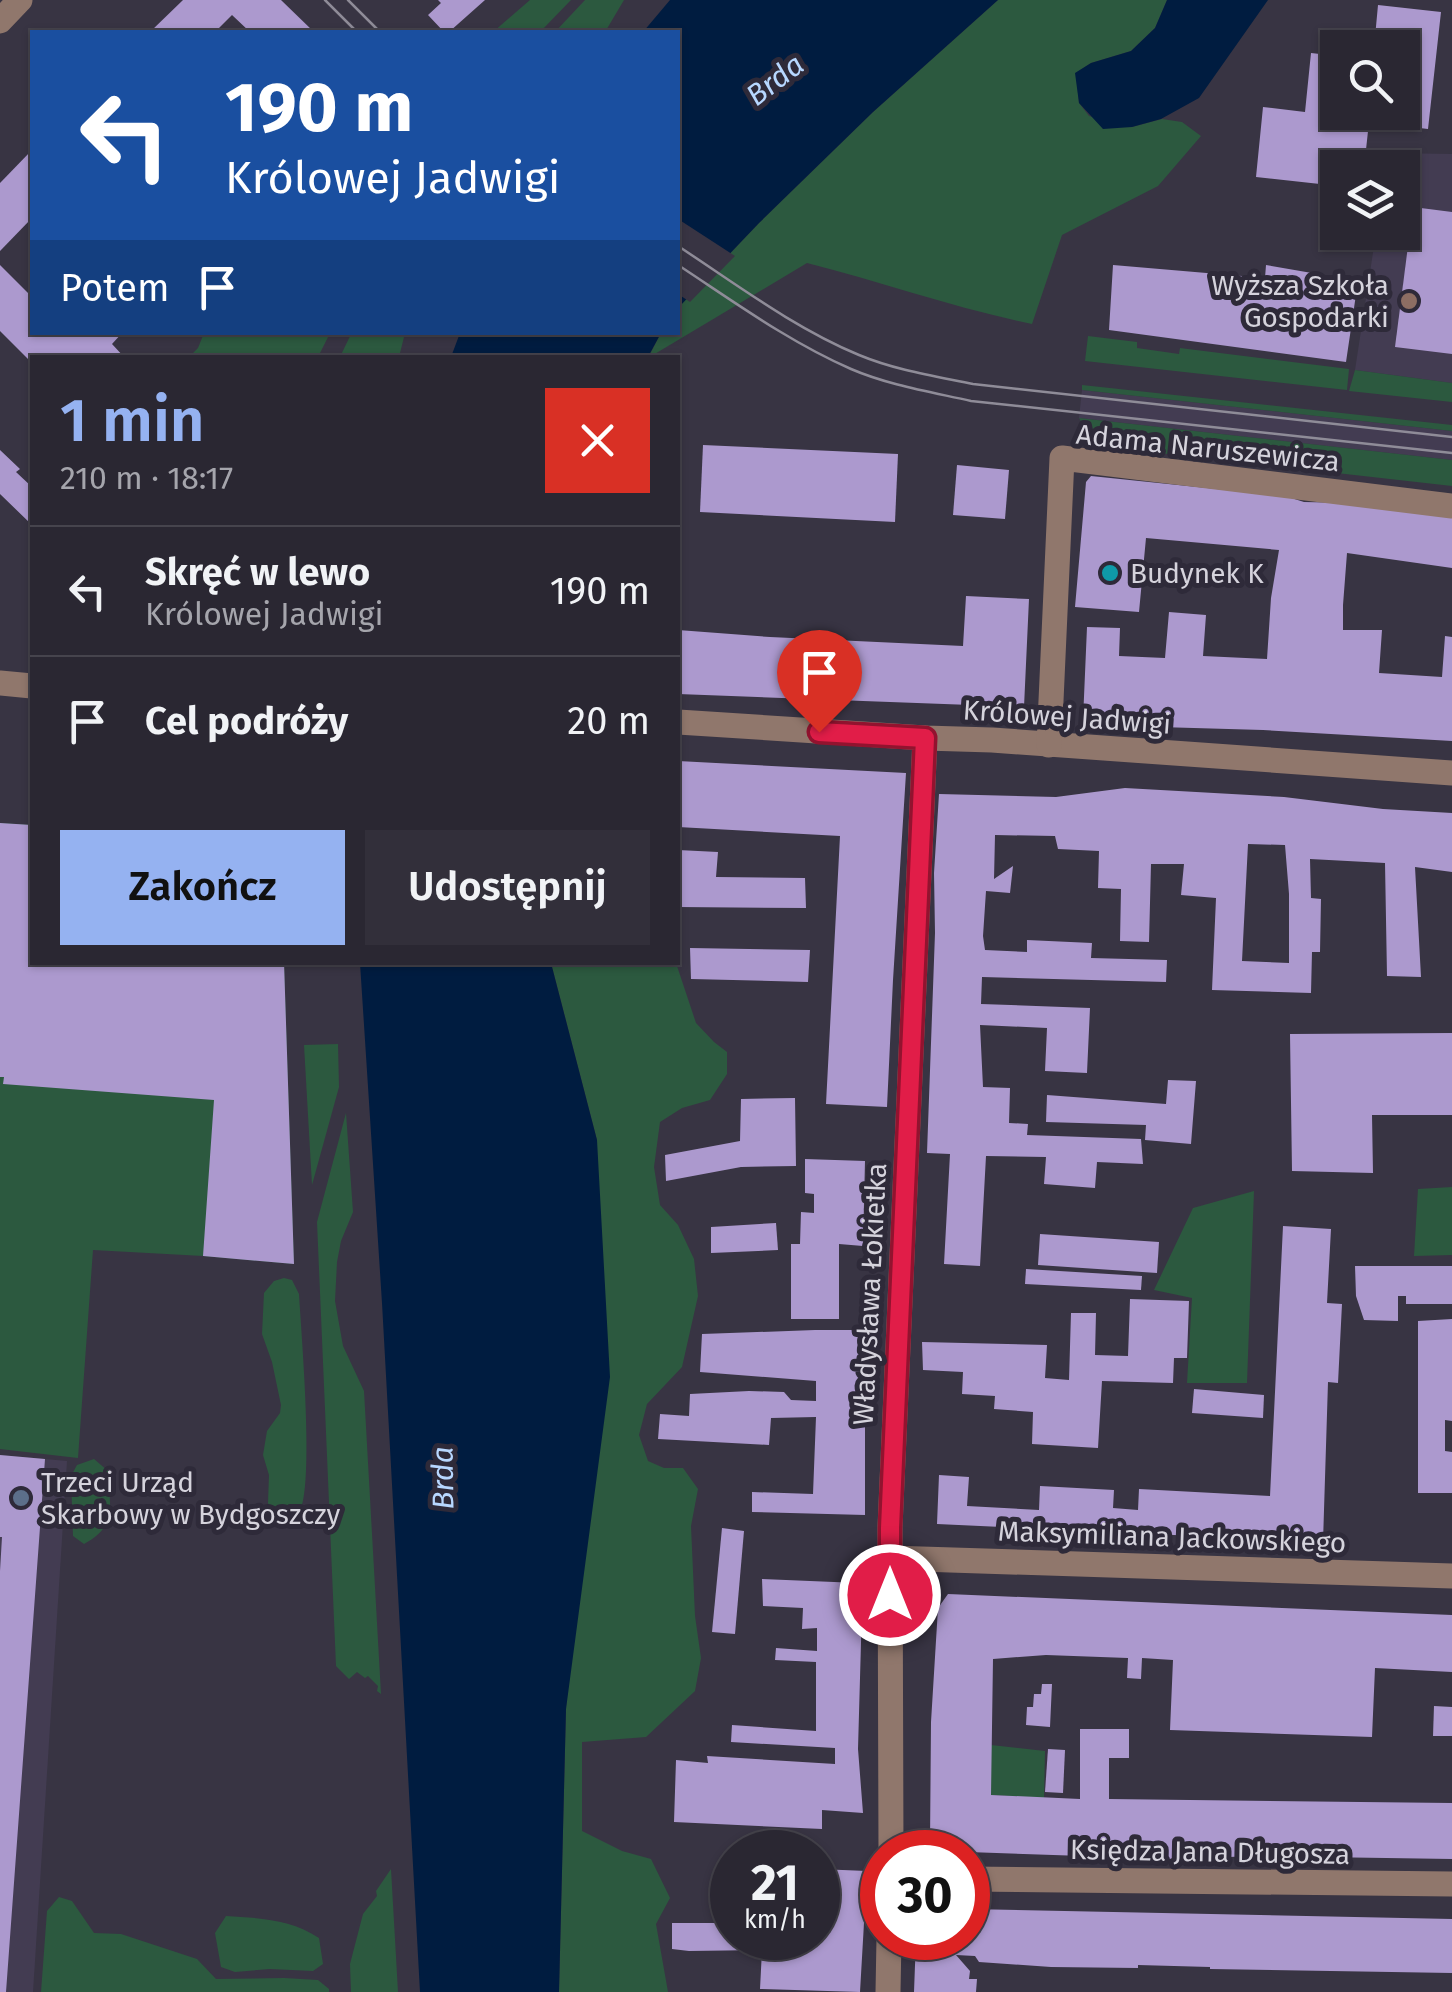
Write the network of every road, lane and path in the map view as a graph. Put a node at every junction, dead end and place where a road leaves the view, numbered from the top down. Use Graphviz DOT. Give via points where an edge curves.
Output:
graph roads {
  1 [pos="20,0"];
  2 [pos="0,21"];
  3 [pos="1452,506"];
  4 [pos="0,684"];
  5 [pos="30,686"];
  6 [pos="680,722"];
  7 [pos="925,738"];
  8 [pos="1049,745"];
  9 [pos="1452,774"];
  10 [pos="889,1558"];
  11 [pos="1452,1576"];
  12 [pos="890,1830"];
  13 [pos="990,1879"];
  14 [pos="1452,1884"];
  15 [pos="889,1960"];
  16 [pos="888,1992"];
  1 -- 2 [label="street"];
  3 -- 8 [label="street, Adama Naruszewicza" via="1062,458"];
  4 -- 5 [label="street"];
  6 -- 7 [label="street, Królowej Jadwigi"];
  7 -- 8 [label="street, Królowej Jadwigi"];
  7 -- 10 [label="street, Władysława Łokietka"];
  8 -- 9 [label="street, Królowej Jadwigi"];
  10 -- 11 [label="street, Maksymiliana Jackowskiego"];
  10 -- 12 [label="street, Władysława Łokietka"];
  13 -- 14 [label="street, Księdza Jana Długosza"];
  15 -- 16 [label="street"];
}
